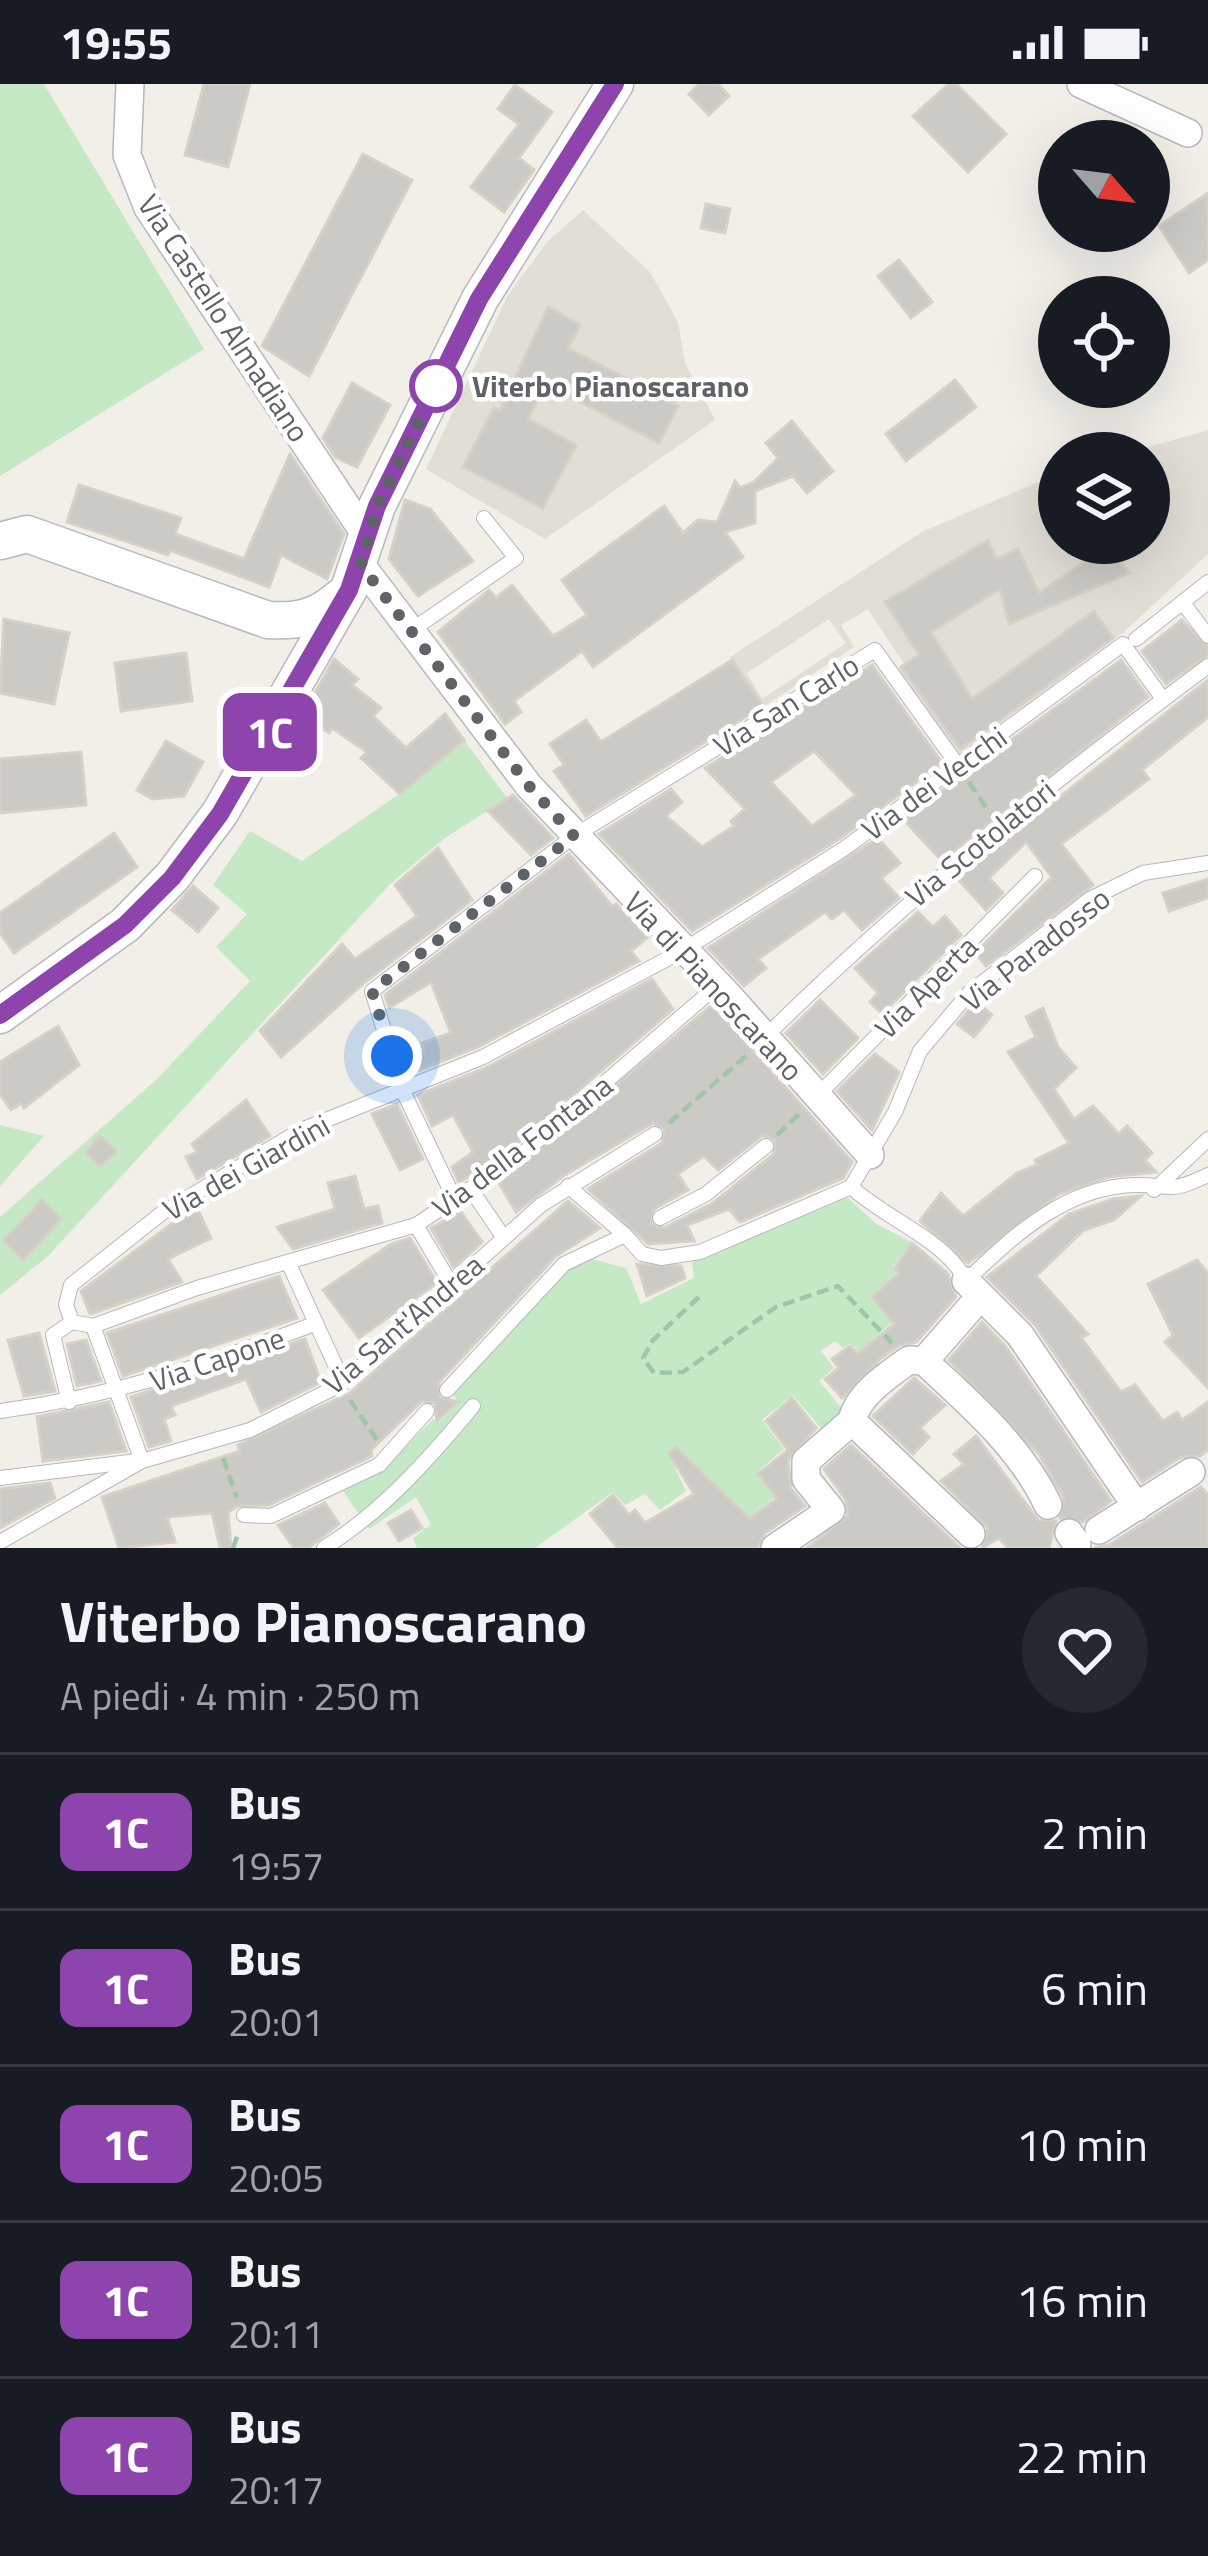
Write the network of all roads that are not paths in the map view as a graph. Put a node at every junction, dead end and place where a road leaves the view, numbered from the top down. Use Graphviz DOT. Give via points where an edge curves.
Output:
graph roads {
  1 [pos="130,84"];
  2 [pos="615,84"];
  3 [pos="1081,84"];
  4 [pos="1188,134"];
  5 [pos="484,518"];
  6 [pos="9,532"];
  7 [pos="359,564"];
  8 [pos="1208,582"];
  9 [pos="1183,604"];
  10 [pos="268,620"];
  11 [pos="412,630"];
  12 [pos="1208,636"];
  13 [pos="1136,639"];
  14 [pos="1208,666"];
  15 [pos="291,694"];
  16 [pos="1163,699"];
  17 [pos="494,739"];
  18 [pos="958,767"];
  19 [pos="565,826"];
  20 [pos="1208,863"];
  21 [pos="1035,876"];
  22 [pos="682,951"];
  23 [pos="718,985"];
  24 [pos="8,1003"];
  25 [pos="765,1037"];
  26 [pos="401,1089"];
  27 [pos="816,1097"];
  28 [pos="656,1134"];
  29 [pos="1208,1139"];
  30 [pos="766,1146"];
  31 [pos="870,1155"];
  32 [pos="1208,1175"];
  33 [pos="568,1186"];
  34 [pos="851,1186"];
  35 [pos="1154,1190"];
  36 [pos="472,1191"];
  37 [pos="456,1202"];
  38 [pos="660,1218"];
  39 [pos="416,1225"];
  40 [pos="625,1235"];
  41 [pos="505,1238"];
  42 [pos="288,1262"];
  43 [pos="451,1285"];
  44 [pos="973,1289"];
  45 [pos="72,1322"];
  46 [pos="314,1324"];
  47 [pos="93,1326"];
  48 [pos="916,1361"];
  49 [pos="342,1383"];
  50 [pos="447,1390"];
  51 [pos="118,1392"];
  52 [pos="69,1402"];
  53 [pos="473,1406"];
  54 [pos="0,1411"];
  55 [pos="428,1411"];
  56 [pos="852,1421"];
  57 [pos="142,1461"];
  58 [pos="1200,1467"];
  59 [pos="0,1478"];
  60 [pos="1048,1504"];
  61 [pos="1137,1507"];
  62 [pos="244,1515"];
  63 [pos="971,1534"];
  64 [pos="1079,1539"];
  65 [pos="0,1542"];
  66 [pos="324,1548"];
  67 [pos="775,1548"];
  1 -- 7 [label="street, Via Castello Almadiano" via="127,154 148,208"];
  2 -- 7 [label="main road" via="479,299 400,457"];
  3 -- 4 [label="street"];
  5 -- 11 [label="lane" via="516,558"];
  6 -- 10 [label="main road"];
  7 -- 10 [label="main road" via="322,613"];
  7 -- 11 [label="street, Via Castello Almadiano"];
  7 -- 15 [label="main road"];
  8 -- 9 [label="lane"];
  9 -- 12 [label="lane"];
  9 -- 13 [label="lane"];
  10 -- 15 [label="main road" via="286,640"];
  11 -- 17 [label="street, Via Castello Almadiano"];
  14 -- 16 [label="lane, Via Scotolatori"];
  15 -- 24 [label="main road" via="172,878 125,925"];
  16 -- 18 [label="lane, Via dei Vecchi" via="1124,644"];
  16 -- 25 [label="lane, Via Scotolatori" via="998,824"];
  17 -- 19 [label="street, Via di Pianoscarano"];
  18 -- 19 [label="lane, Via San Carlo" via="875,650"];
  18 -- 22 [label="lane, Via dei Vecchi"];
  19 -- 22 [label="street, Via di Pianoscarano"];
  19 -- 26 [label="lane" via="372,991"];
  20 -- 31 [label="lane, Via Paradosso" via="1143,873 1090,899 969,993 920,1051"];
  21 -- 27 [label="lane, Via Aperta"];
  22 -- 23 [label="street, Via di Pianoscarano"];
  22 -- 26 [label="lane, Via dei Giardini" via="483,1058"];
  23 -- 25 [label="street, Via di Pianoscarano"];
  23 -- 36 [label="lane, Via della Fontana"];
  25 -- 27 [label="street, Via di Pianoscarano"];
  26 -- 37 [label="lane"];
  26 -- 45 [label="lane, Via dei Giardini" via="302,1130 162,1213 71,1285"];
  27 -- 31 [label="street, Via di Pianoscarano"];
  28 -- 33 [label="lane, Via Sant'Andrea"];
  29 -- 35 [label="lane"];
  30 -- 38 [label="lane"];
  31 -- 34 [label="lane, Via Paradosso"];
  32 -- 35 [label="lane"];
  33 -- 40 [label="lane"];
  33 -- 41 [label="lane, Via Sant'Andrea"];
  34 -- 40 [label="lane" via="700,1252 642,1254"];
  34 -- 44 [label="lane" via="881,1215 944,1250"];
  35 -- 44 [label="lane" via="1104,1191 1047,1211"];
  36 -- 37 [label="lane, Via della Fontana"];
  36 -- 41 [label="lane"];
  37 -- 39 [label="lane, Via della Fontana"];
  39 -- 42 [label="lane, Via della Fontana"];
  39 -- 43 [label="lane"];
  40 -- 50 [label="lane" via="564,1264"];
  41 -- 43 [label="lane, Via Sant'Andrea"];
  42 -- 46 [label="lane"];
  42 -- 47 [label="lane, Via della Fontana"];
  43 -- 49 [label="lane, Via Sant'Andrea"];
  44 -- 48 [label="street"];
  44 -- 61 [label="street" via="1020,1335"];
  45 -- 47 [label="lane"];
  45 -- 52 [label="lane" via="53,1335"];
  46 -- 49 [label="lane"];
  46 -- 51 [label="lane, Via Capone"];
  47 -- 51 [label="lane"];
  48 -- 56 [label="street" via="878,1382"];
  48 -- 60 [label="street" via="1001,1436"];
  49 -- 57 [label="lane, Via Sant'Andrea" via="217,1441"];
  51 -- 52 [label="lane"];
  51 -- 57 [label="lane"];
  52 -- 54 [label="lane"];
  53 -- 66 [label="lane" via="420,1470"];
  55 -- 62 [label="lane" via="379,1465 271,1516"];
  56 -- 63 [label="street"];
  56 -- 67 [label="street" via="806,1461 806,1479 831,1510"];
  57 -- 59 [label="lane"];
  57 -- 65 [label="lane, Via Sant'Andrea"];
  58 -- 61 [label="street"];
  61 -- 64 [label="street"];
}
